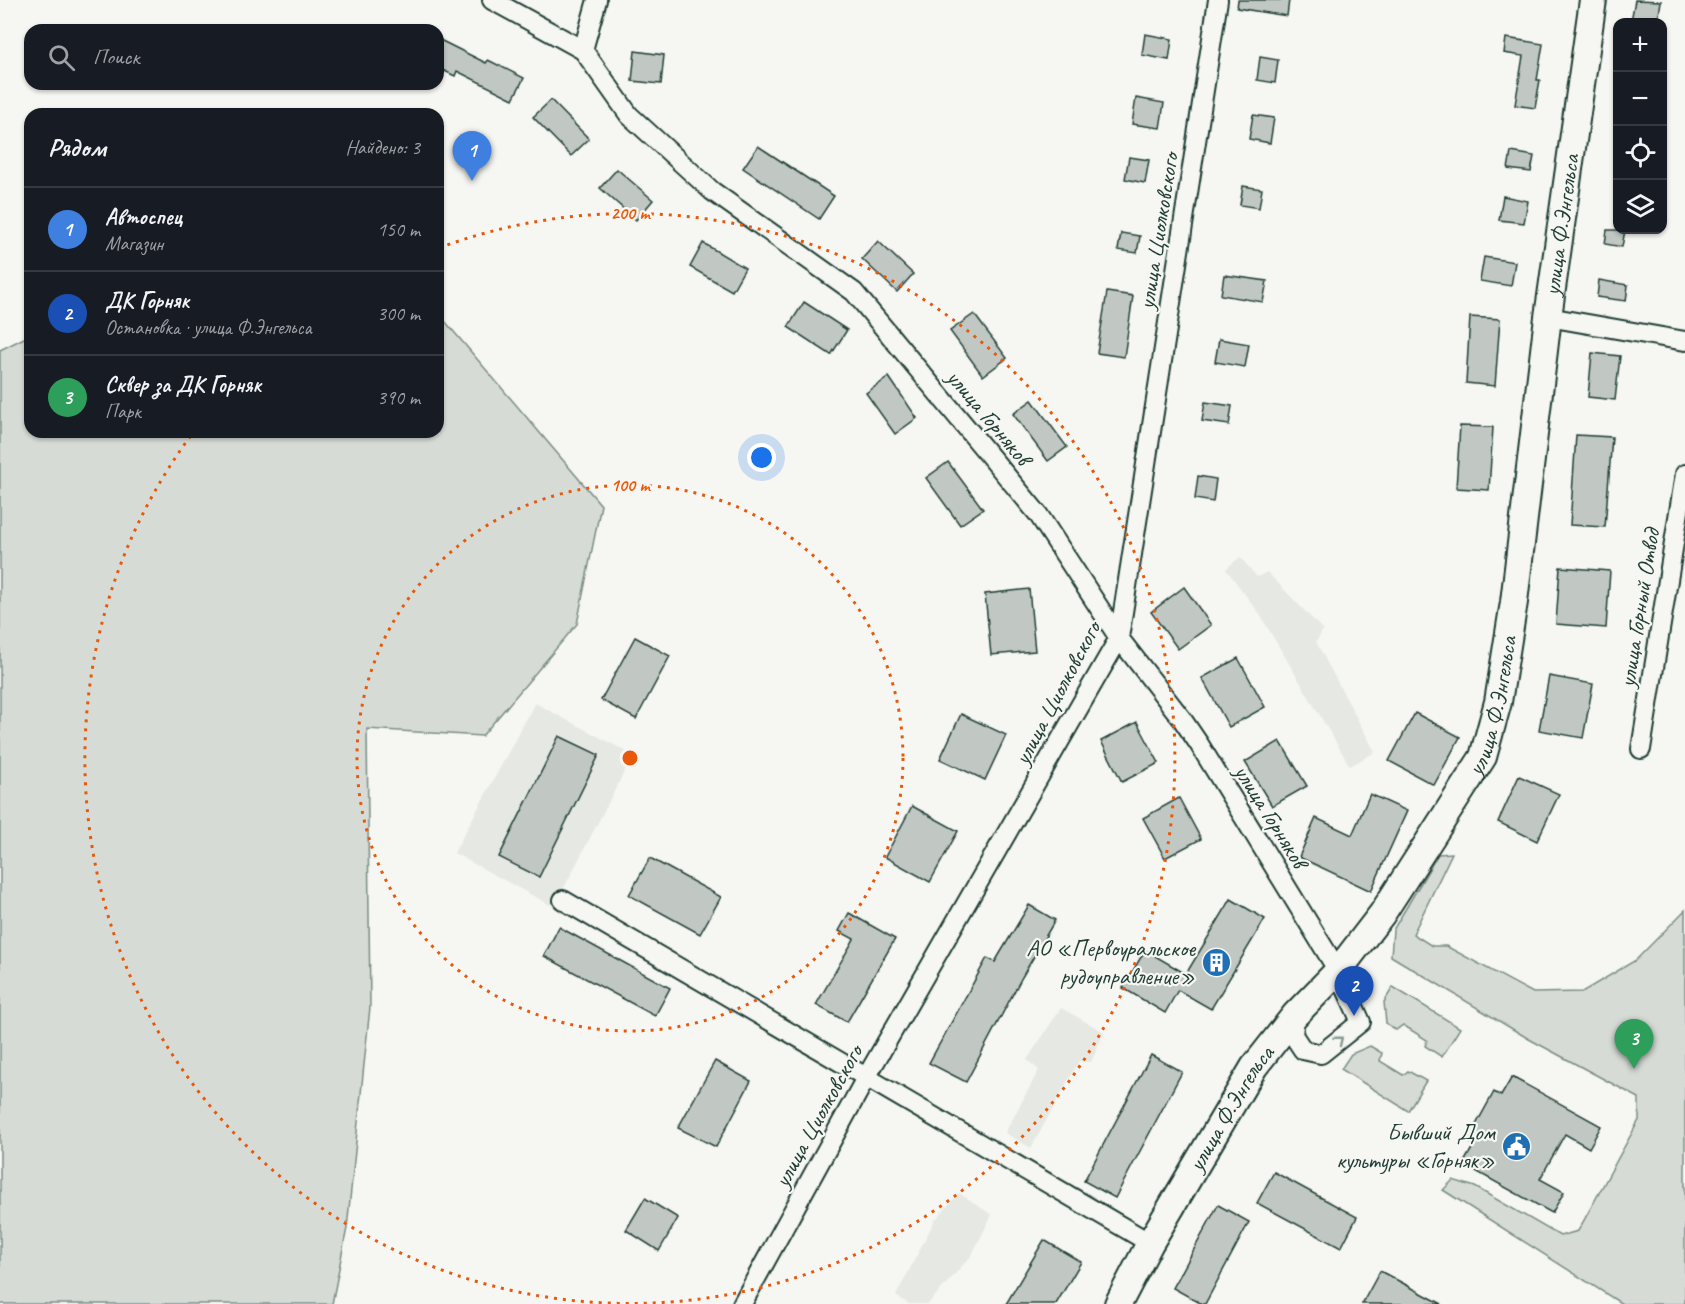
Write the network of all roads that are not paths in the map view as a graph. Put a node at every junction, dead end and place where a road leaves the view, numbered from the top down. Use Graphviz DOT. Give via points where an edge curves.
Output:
graph roads {
  1 [pos="492,0"];
  2 [pos="597,0"];
  3 [pos="1218,0"];
  4 [pos="1593,0"];
  5 [pos="583,50"];
  6 [pos="1548,317"];
  7 [pos="1685,341"];
  8 [pos="1685,474"];
  9 [pos="1119,638"];
  10 [pos="1641,749"];
  11 [pos="563,900"];
  12 [pos="1338,971"];
  13 [pos="1295,1015"];
  14 [pos="867,1076"];
  15 [pos="1150,1243"];
  16 [pos="742,1304"];
  17 [pos="1118,1304"];
  1 -- 5 [label="street, улица Горняков"];
  2 -- 5 [label="street"];
  3 -- 9 [label="street, улица Циолковского"];
  4 -- 6 [label="street, улица Ф.Энгельса"];
  5 -- 9 [label="street, улица Горняков" via="629,115 712,190 854,292 1038,514"];
  6 -- 7 [label="street"];
  6 -- 12 [label="street, улица Ф.Энгельса" via="1514,602 1498,702 1483,757 1412,870"];
  8 -- 10 [label="street, улица Горный Отвод"];
  9 -- 12 [label="street, улица Горняков" via="1188,727"];
  9 -- 14 [label="street, улица Циолковского"];
  11 -- 14 [label="street"];
  12 -- 13 [label="street, улица Ф.Энгельса"];
  13 -- 12 [label="street, улица Горняков, one-way" via="1293,1035 1298,1043 1303,1050 1321,1054 1361,1022"];
  13 -- 15 [label="street, улица Ф.Энгельса" via="1254,1067"];
  14 -- 15 [label="street"];
  14 -- 16 [label="street, улица Циолковского"];
  15 -- 17 [label="street, улица Ф.Энгельса"];
}
